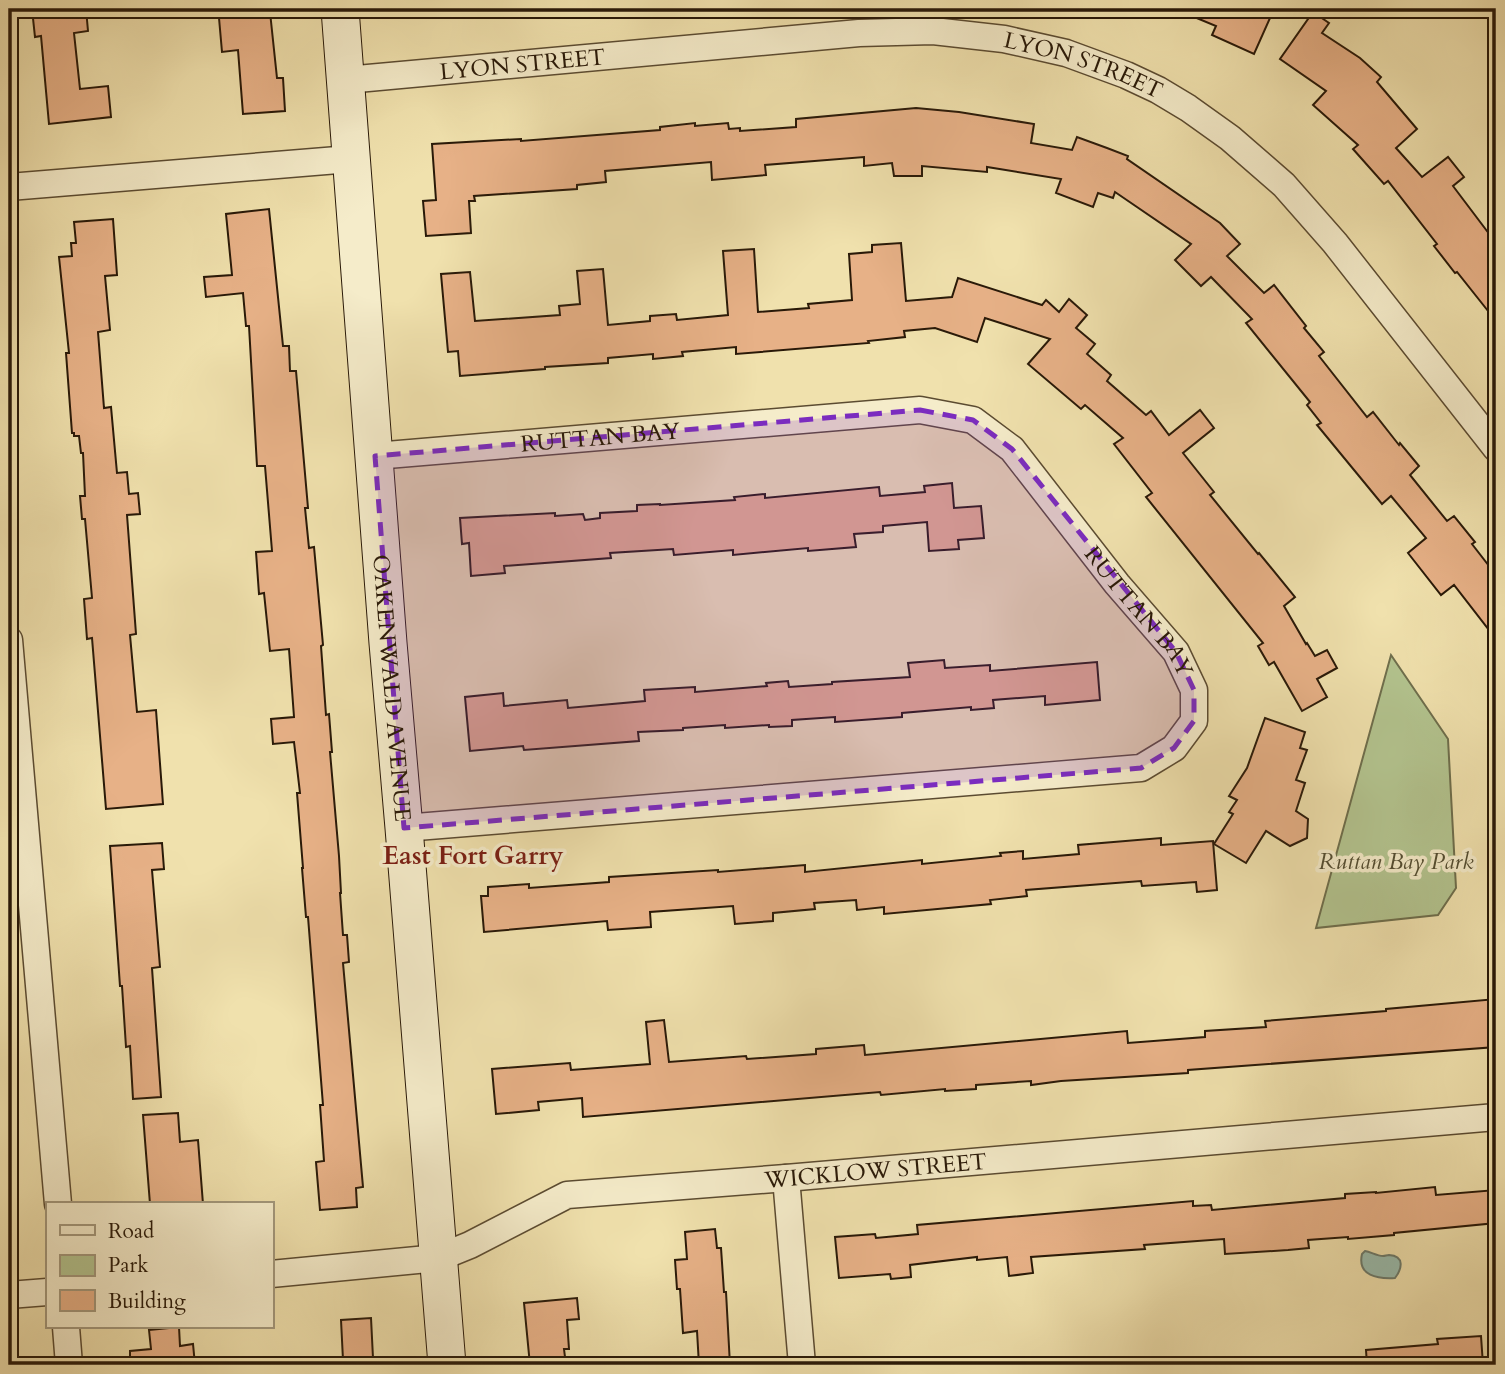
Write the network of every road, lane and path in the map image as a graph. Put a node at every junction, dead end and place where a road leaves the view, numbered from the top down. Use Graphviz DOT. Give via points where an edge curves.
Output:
graph roads {
  1 [pos="340,9"];
  2 [pos="346,80"];
  3 [pos="350,159"];
  4 [pos="9,187"];
  5 [pos="1496,449"];
  6 [pos="374,456"];
  7 [pos="9,640"];
  8 [pos="404,828"];
  9 [pos="1496,1117"];
  10 [pos="786,1178"];
  11 [pos="58,1202"];
  12 [pos="438,1258"];
  13 [pos="273,1274"];
  14 [pos="46,1292"];
  15 [pos="9,1294"];
  16 [pos="66,1328"];
  17 [pos="69,1365"];
  18 [pos="447,1365"];
  19 [pos="802,1365"];
  1 -- 2 [label="street, OAKENWALD AVENUE"];
  2 -- 3 [label="street, OAKENWALD AVENUE"];
  2 -- 5 [label="street, LYON STREET" via="859,33 933,32 1004,39 1066,52 1126,75 1188,108 1284,185"];
  3 -- 4 [label="street"];
  3 -- 6 [label="street, OAKENWALD AVENUE"];
  6 -- 8 [label="street, OAKENWALD AVENUE"];
  6 -- 8 [label="street, RUTTAN BAY" via="920,410 973,421 1012,449 1176,652 1194,690 1194,721 1174,748 1141,768"];
  7 -- 11 [label="street"];
  8 -- 12 [label="street, OAKENWALD AVENUE"];
  9 -- 10 [label="street, WICKLOW STREET"];
  10 -- 12 [label="street, WICKLOW STREET" via="567,1195"];
  10 -- 19 [label="street"];
  12 -- 13 [label="street, WICKLOW STREET"];
  12 -- 18 [label="street, OAKENWALD AVENUE"];
  14 -- 15 [label="street"];
  16 -- 17 [label="street"];
}
